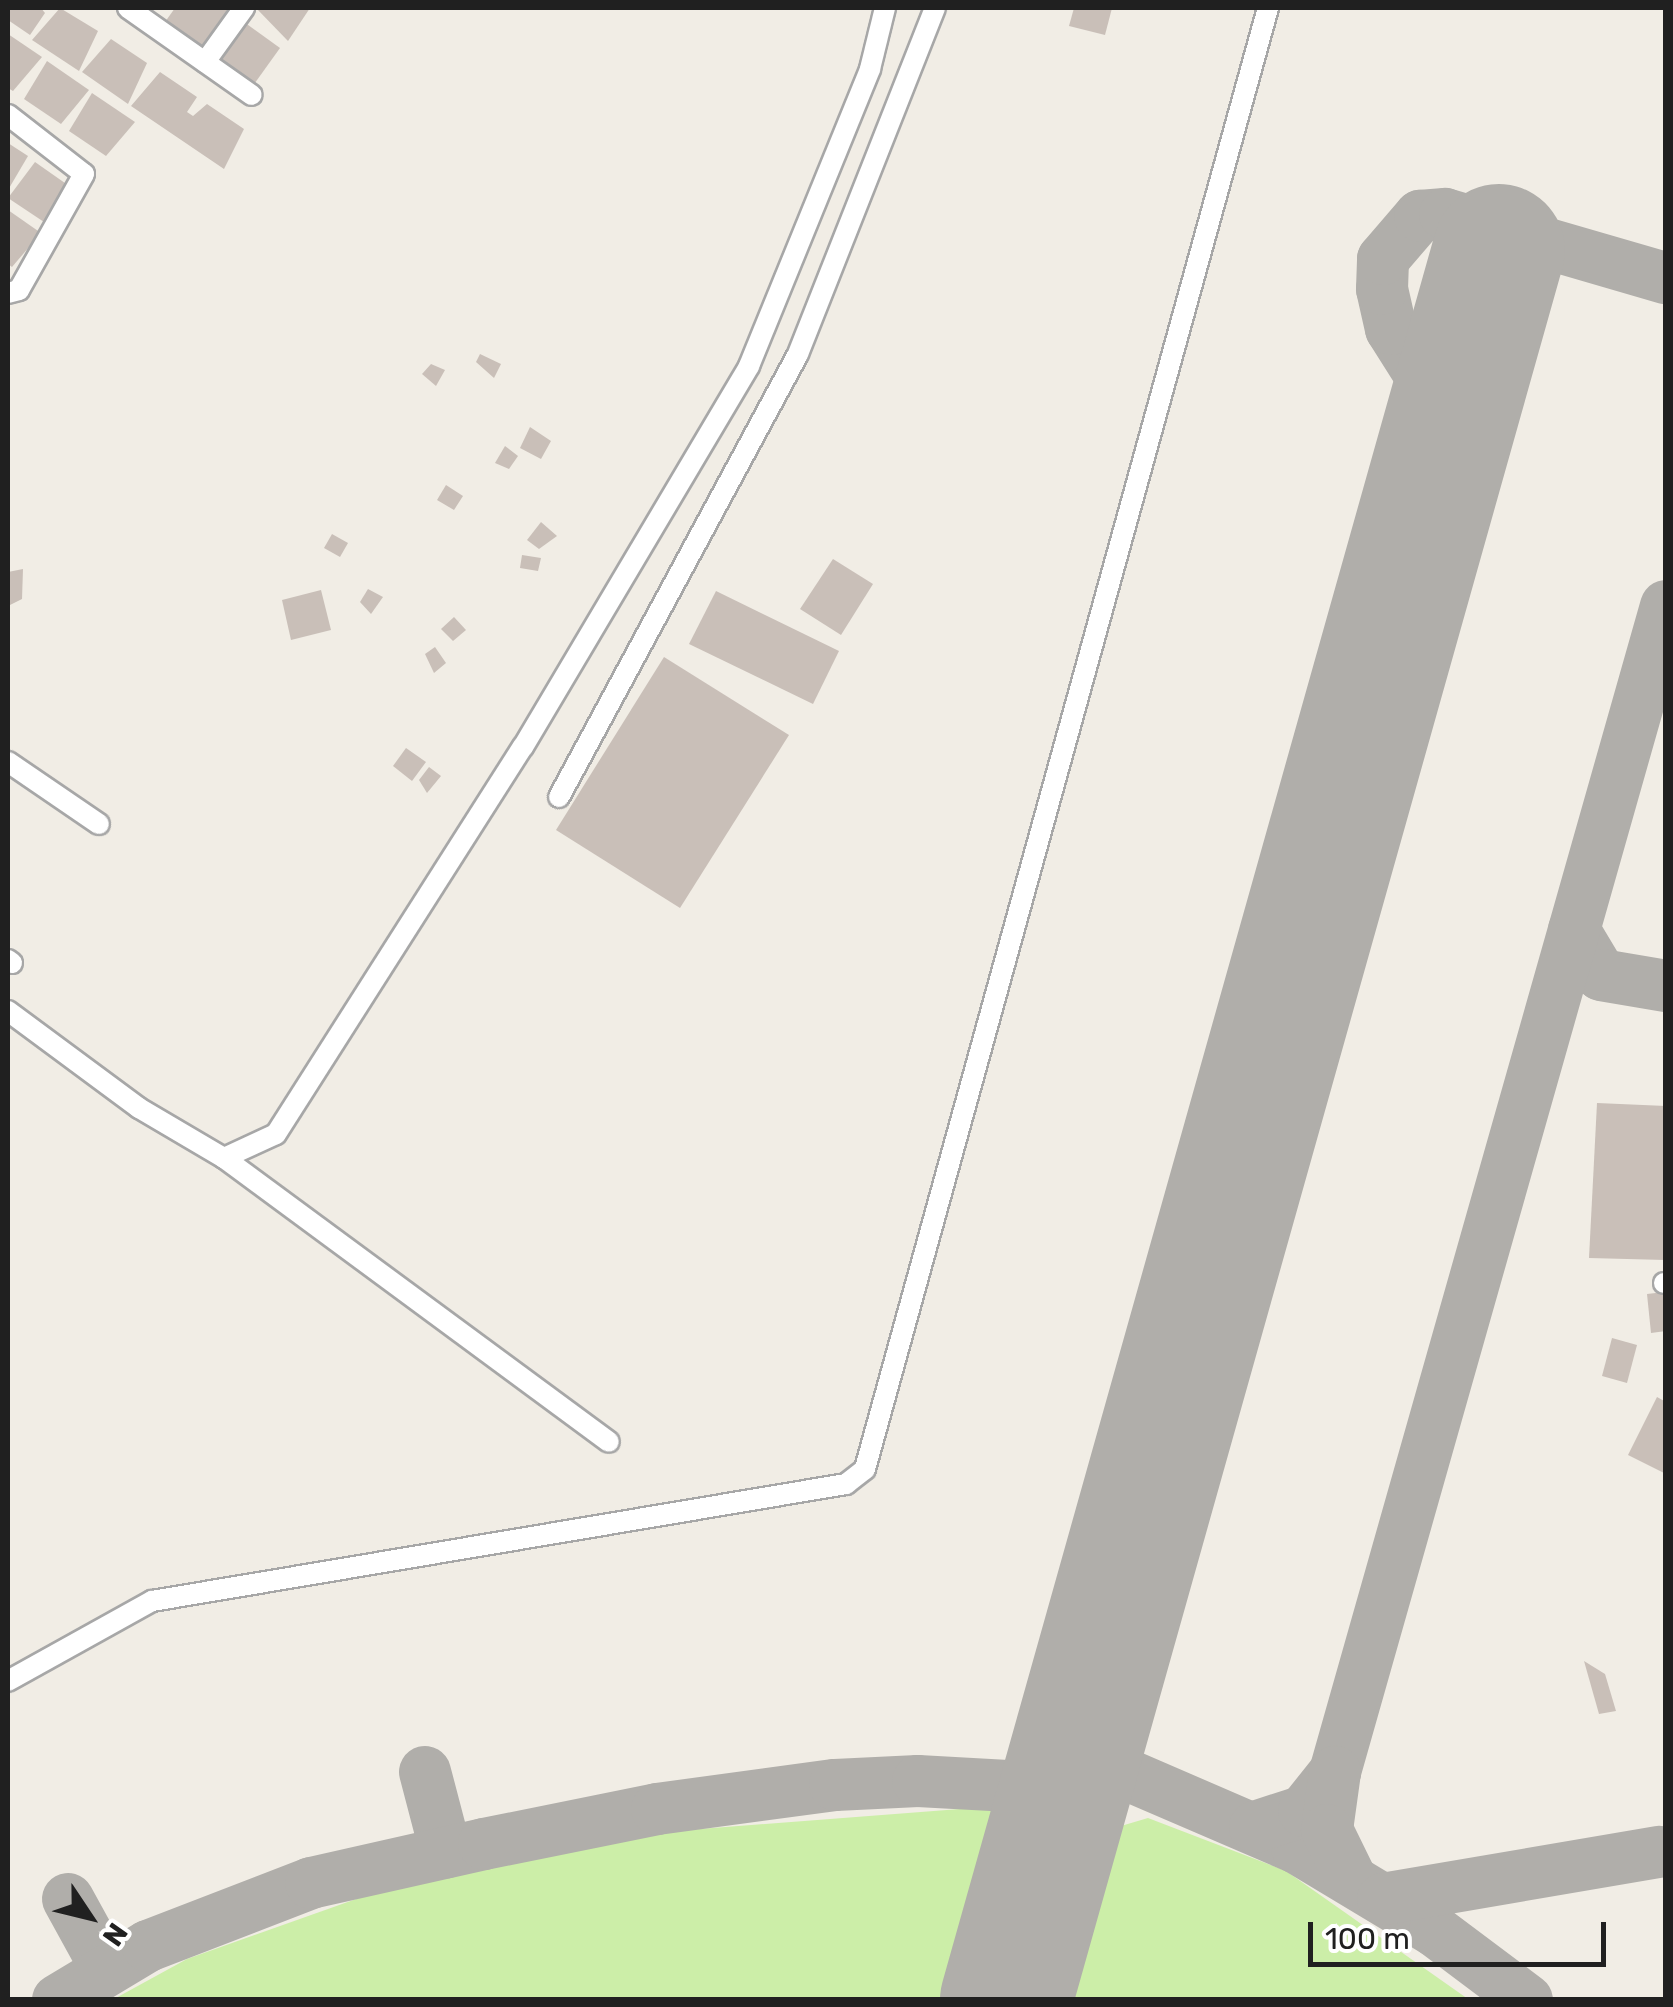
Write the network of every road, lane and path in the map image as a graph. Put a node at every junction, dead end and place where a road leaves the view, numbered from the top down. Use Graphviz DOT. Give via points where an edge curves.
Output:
graph roads {
  1 [pos="128,8"];
  2 [pos="244,8"];
  3 [pos="885,8"];
  4 [pos="935,8"];
  5 [pos="1268,8"];
  6 [pos="206,62"];
  7 [pos="252,95"];
  8 [pos="8,115"];
  9 [pos="8,293"];
  10 [pos="8,762"];
  11 [pos="559,796"];
  12 [pos="99,824"];
  13 [pos="8,1011"];
  14 [pos="224,1158"];
  15 [pos="610,1442"];
  16 [pos="8,1681"];
  1 -- 6 [label="street"];
  2 -- 6 [label="street"];
  3 -- 14 [label="street" via="870,69 748,366 523,747 296,1108 276,1134"];
  4 -- 11 [label="street" via="790,370"];
  5 -- 16 [label="street" via="865,1470 846,1484 152,1601"];
  6 -- 7 [label="street"];
  8 -- 9 [label="street" via="84,174 19,290"];
  10 -- 12 [label="street"];
  13 -- 14 [label="street" via="139,1108"];
  14 -- 15 [label="street"];
}
